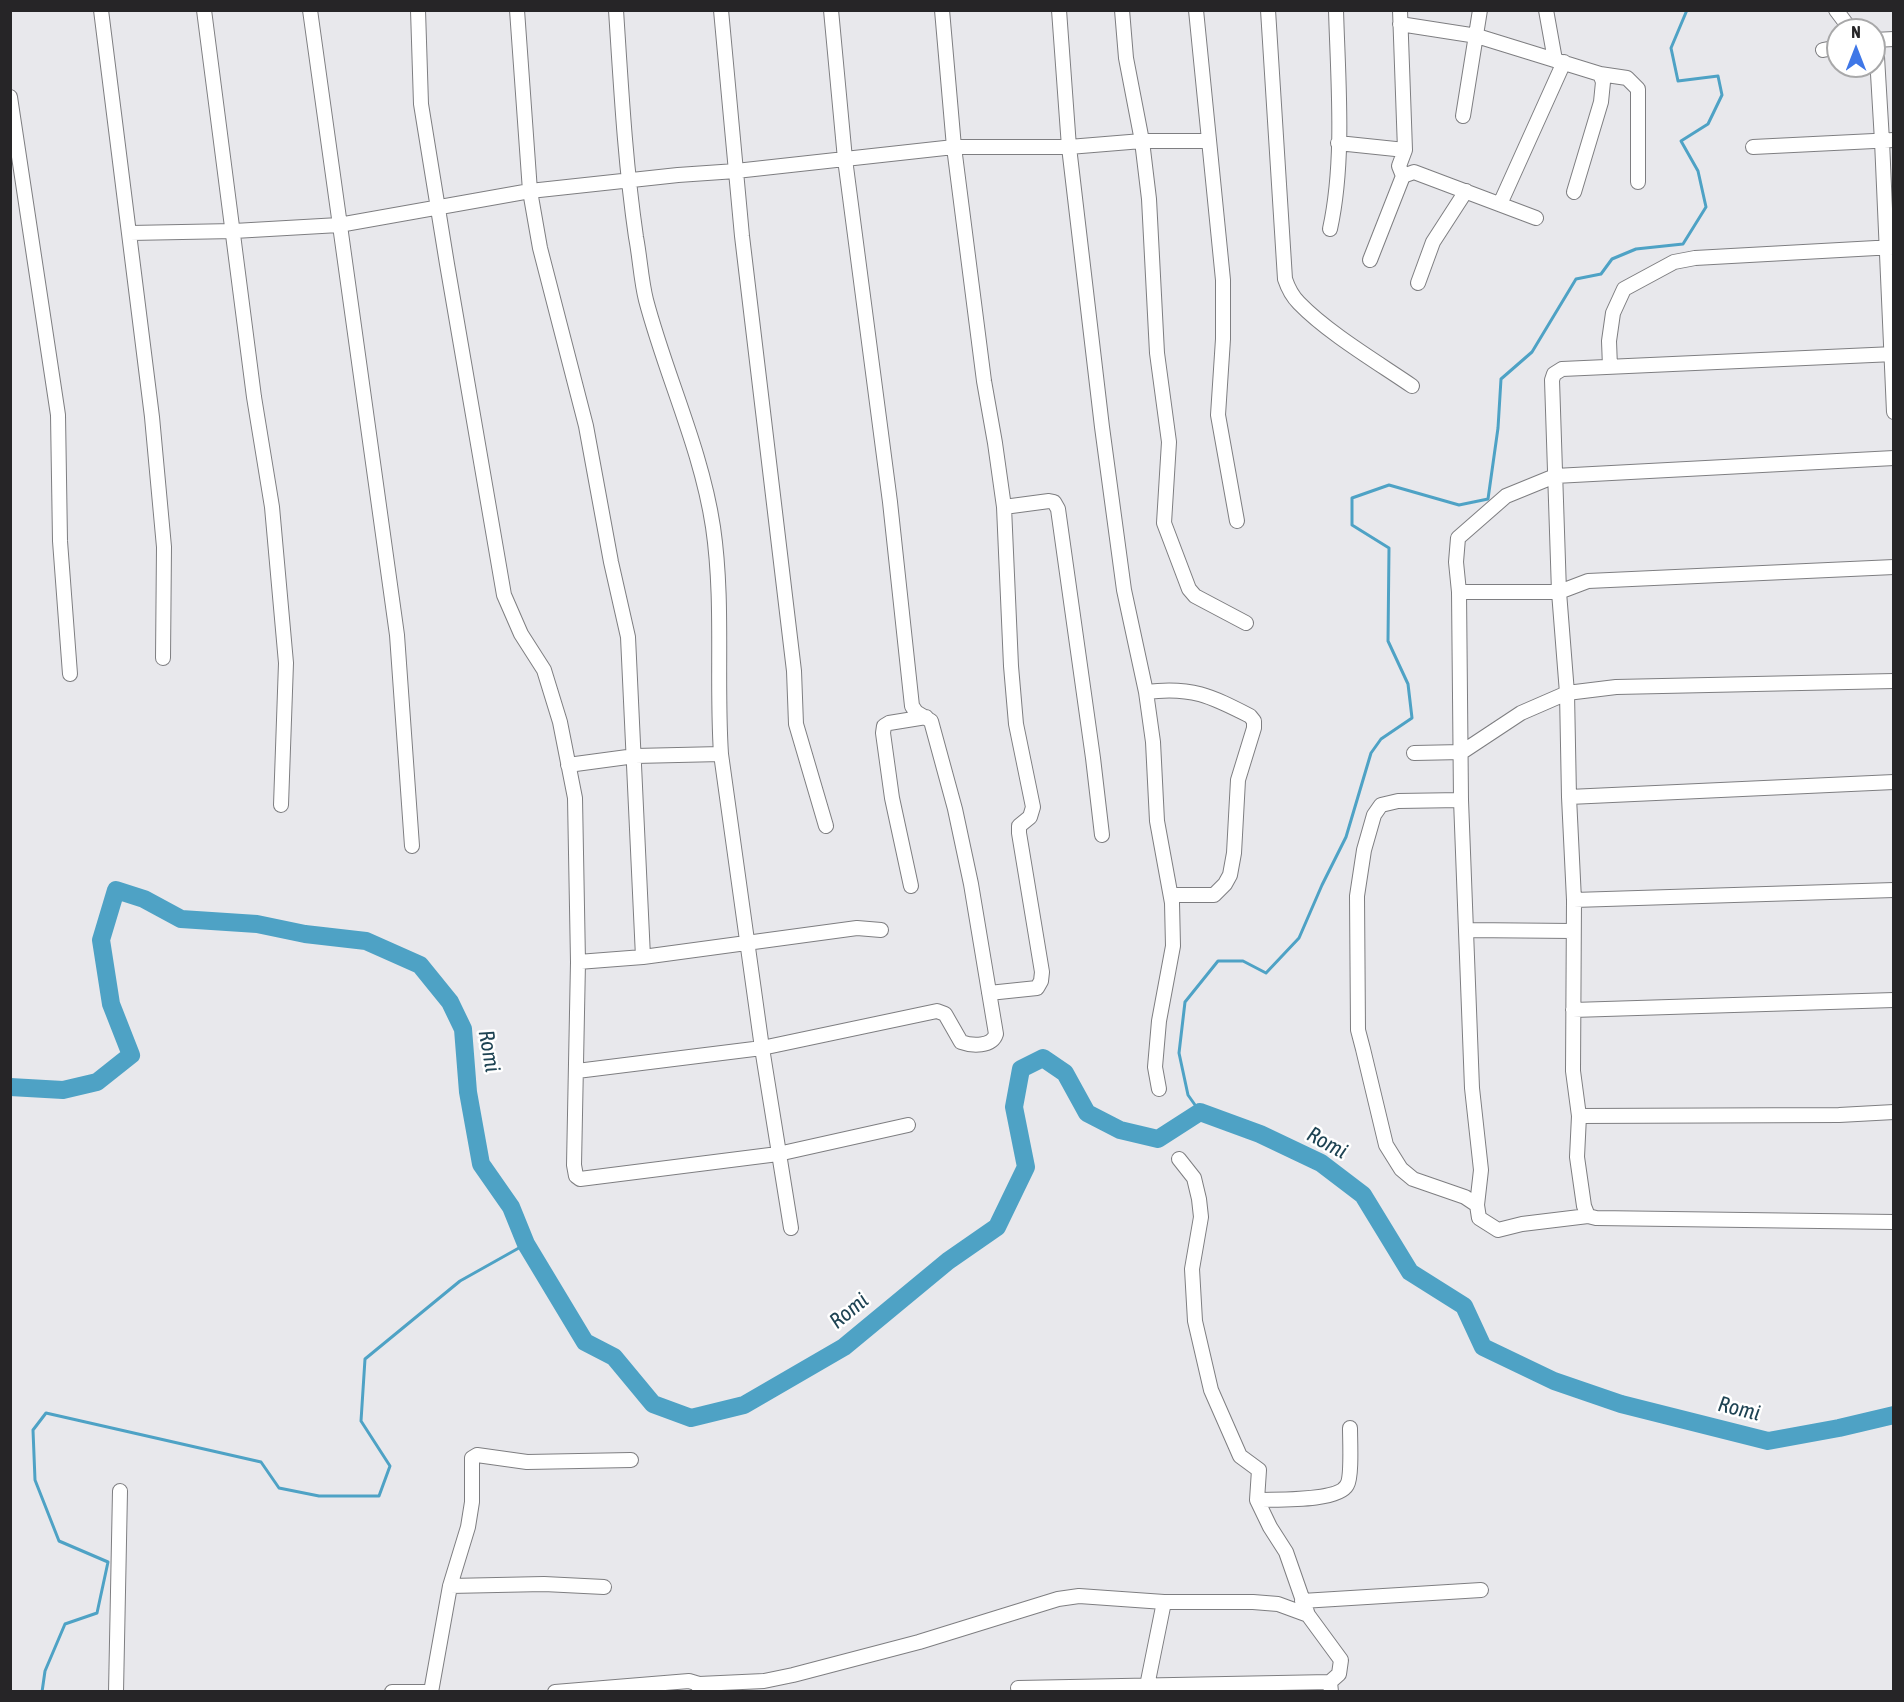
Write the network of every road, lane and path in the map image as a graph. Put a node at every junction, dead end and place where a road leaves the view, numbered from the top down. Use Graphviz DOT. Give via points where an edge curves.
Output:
graph roads {
  1 [pos="101,10"];
  2 [pos="204,10"];
  3 [pos="310,10"];
  4 [pos="418,10"];
  5 [pos="517,10"];
  6 [pos="616,10"];
  7 [pos="721,10"];
  8 [pos="831,10"];
  9 [pos="942,10"];
  10 [pos="1059,10"];
  11 [pos="1122,10"];
  12 [pos="1196,10"];
  13 [pos="1268,10"];
  14 [pos="1336,10"];
  15 [pos="1480,10"];
  16 [pos="1546,10"];
  17 [pos="1400,17"];
  18 [pos="1477,36"];
  19 [pos="1826,49"];
  20 [pos="1823,50"];
  21 [pos="1560,61"];
  22 [pos="1600,74"];
  23 [pos="1880,78"];
  24 [pos="10,97"];
  25 [pos="1463,116"];
  26 [pos="1142,141"];
  27 [pos="1209,141"];
  28 [pos="1888,141"];
  29 [pos="1338,143"];
  30 [pos="954,147"];
  31 [pos="1069,147"];
  32 [pos="1753,147"];
  33 [pos="1405,150"];
  34 [pos="845,159"];
  35 [pos="736,171"];
  36 [pos="1403,176"];
  37 [pos="628,182"];
  38 [pos="1638,182"];
  39 [pos="530,191"];
  40 [pos="1467,191"];
  41 [pos="1574,192"];
  42 [pos="1500,204"];
  43 [pos="437,208"];
  44 [pos="1536,218"];
  45 [pos="339,225"];
  46 [pos="1330,229"];
  47 [pos="234,231"];
  48 [pos="129,233"];
  49 [pos="1890,247"];
  50 [pos="1370,260"];
  51 [pos="1418,283"];
  52 [pos="1892,354"];
  53 [pos="1610,367"];
  54 [pos="1412,386"];
  55 [pos="1893,412"];
  56 [pos="1893,458"];
  57 [pos="1555,476"];
  58 [pos="1004,507"];
  59 [pos="1237,522"];
  60 [pos="1893,567"];
  61 [pos="1459,592"];
  62 [pos="1559,592"];
  63 [pos="1246,623"];
  64 [pos="163,658"];
  65 [pos="70,674"];
  66 [pos="1893,681"];
  67 [pos="1146,692"];
  68 [pos="1567,693"];
  69 [pos="926,717"];
  70 [pos="1462,752"];
  71 [pos="1414,753"];
  72 [pos="721,754"];
  73 [pos="635,756"];
  74 [pos="568,765"];
  75 [pos="1893,782"];
  76 [pos="1569,797"];
  77 [pos="1461,800"];
  78 [pos="281,805"];
  79 [pos="826,826"];
  80 [pos="1102,835"];
  81 [pos="412,846"];
  82 [pos="911,886"];
  83 [pos="1893,890"];
  84 [pos="1171,895"];
  85 [pos="1574,900"];
  86 [pos="880,930"];
  87 [pos="1467,930"];
  88 [pos="1572,932"];
  89 [pos="749,944"];
  90 [pos="643,957"];
  91 [pos="578,962"];
  92 [pos="989,993"];
  93 [pos="1893,1000"];
  94 [pos="1573,1010"];
  95 [pos="762,1048"];
  96 [pos="577,1071"];
  97 [pos="1159,1089"];
  98 [pos="1893,1112"];
  99 [pos="1579,1116"];
  100 [pos="908,1125"];
  101 [pos="778,1154"];
  102 [pos="1179,1159"];
  103 [pos="1478,1205"];
  104 [pos="1588,1216"];
  105 [pos="1893,1222"];
  106 [pos="791,1228"];
  107 [pos="1350,1428"];
  108 [pos="631,1460"];
  109 [pos="120,1491"];
  110 [pos="1257,1500"];
  111 [pos="450,1586"];
  112 [pos="604,1587"];
  113 [pos="1481,1590"];
  114 [pos="1302,1600"];
  115 [pos="1164,1602"];
  116 [pos="1308,1615"];
  117 [pos="1147,1686"];
  118 [pos="1330,1687"];
  119 [pos="699,1688"];
  120 [pos="1018,1689"];
  121 [pos="116,1692"];
  122 [pos="392,1692"];
  123 [pos="429,1692"];
  124 [pos="555,1692"];
  1 -- 48 [label="street"];
  2 -- 47 [label="street"];
  3 -- 45 [label="street"];
  4 -- 43 [label="street" via="421,104"];
  5 -- 39 [label="street"];
  6 -- 37 [label="street"];
  7 -- 35 [label="street"];
  8 -- 34 [label="street"];
  9 -- 30 [label="street"];
  10 -- 31 [label="street"];
  11 -- 26 [label="street" via="1126,58"];
  12 -- 27 [label="street"];
  13 -- 54 [label="street" via="1288,290 1326,326"];
  14 -- 29 [label="street"];
  15 -- 18 [label="street"];
  16 -- 21 [label="street"];
  17 -- 18 [label="street"];
  17 -- 33 [label="street"];
  18 -- 21 [label="street"];
  18 -- 25 [label="street"];
  19 -- 20 [label="street"];
  21 -- 22 [label="street"];
  21 -- 42 [label="street"];
  22 -- 38 [label="street" via="1628,78 1638,89"];
  22 -- 41 [label="street" via="1604,82 1601,102"];
  23 -- 28 [label="street"];
  24 -- 65 [label="street" via="58,415 60,541"];
  26 -- 27 [label="street"];
  26 -- 31 [label="street"];
  26 -- 63 [label="street" via="1157,353 1169,442 1164,522 1188,589"];
  27 -- 59 [label="street" via="1223,280 1218,415"];
  28 -- 32 [label="street"];
  28 -- 49 [label="street"];
  29 -- 33 [label="street"];
  29 -- 46 [label="street" via="1336,202"];
  30 -- 31 [label="street"];
  30 -- 34 [label="street"];
  30 -- 58 [label="street"];
  31 -- 67 [label="street" via="1124,590"];
  33 -- 36 [label="street" via="1399,166"];
  34 -- 35 [label="street"];
  34 -- 69 [label="street" via="912,706"];
  35 -- 37 [label="street"];
  35 -- 79 [label="street" via="794,672 796,724"];
  36 -- 40 [label="street" via="1414,172"];
  36 -- 50 [label="street"];
  37 -- 39 [label="street"];
  37 -- 72 [label="street" via="645,297 686,419 712,526 719,600"];
  39 -- 43 [label="street"];
  39 -- 73 [label="street" via="540,248 586,426 628,637"];
  40 -- 42 [label="street"];
  40 -- 51 [label="street" via="1433,242"];
  42 -- 44 [label="street"];
  43 -- 45 [label="street"];
  43 -- 74 [label="street" via="504,596 521,634 544,670"];
  45 -- 47 [label="street"];
  45 -- 81 [label="street" via="397,635"];
  47 -- 48 [label="street"];
  47 -- 78 [label="street" via="272,507 286,663"];
  48 -- 64 [label="street" via="164,547"];
  49 -- 52 [label="street"];
  49 -- 53 [label="street" via="1674,262 1624,289 1613,313"];
  52 -- 53 [label="street"];
  52 -- 55 [label="street"];
  53 -- 57 [label="street" via="1562,369 1554,374"];
  56 -- 57 [label="street"];
  57 -- 61 [label="street" via="1506,496 1458,538"];
  57 -- 62 [label="street"];
  58 -- 80 [label="street" via="1048,501 1058,509"];
  58 -- 92 [label="street" via="1015,712 1033,807 1030,817 1019,825 1019,833 1042,972 1037,988"];
  60 -- 62 [label="street" via="1588,581"];
  61 -- 62 [label="street"];
  61 -- 70 [label="street"];
  62 -- 68 [label="street"];
  66 -- 68 [label="street" via="1616,687"];
  67 -- 84 [label="street" via="1157,821"];
  67 -- 84 [label="street" via="1186,690 1216,698 1254,721 1238,780 1230,875 1214,895"];
  68 -- 70 [label="street" via="1521,713"];
  68 -- 76 [label="street"];
  69 -- 82 [label="street" via="889,723 883,733"];
  69 -- 92 [label="street" via="931,721 955,809"];
  70 -- 71 [label="street"];
  70 -- 77 [label="street"];
  72 -- 73 [label="street"];
  72 -- 89 [label="street"];
  73 -- 74 [label="street"];
  73 -- 90 [label="street"];
  74 -- 91 [label="street" via="575,798"];
  75 -- 76 [label="street"];
  76 -- 85 [label="street"];
  77 -- 87 [label="street"];
  77 -- 103 [label="street" via="1398,801 1382,804 1374,815 1357,896 1358,1030 1386,1145 1401,1169 1413,1179"];
  83 -- 85 [label="street"];
  84 -- 97 [label="street" via="1173,946 1155,1067"];
  85 -- 88 [label="street"];
  86 -- 89 [label="street" via="857,928"];
  87 -- 88 [label="street"];
  87 -- 103 [label="street" via="1472,1088 1481,1170"];
  88 -- 94 [label="street"];
  89 -- 90 [label="street"];
  89 -- 95 [label="street"];
  90 -- 91 [label="street"];
  91 -- 96 [label="street"];
  92 -- 95 [label="street" via="996,1034 990,1043 961,1042 945,1014 937,1011"];
  93 -- 94 [label="street"];
  94 -- 99 [label="street" via="1572,1071"];
  95 -- 96 [label="street"];
  95 -- 101 [label="street"];
  96 -- 101 [label="street" via="574,1165 580,1179"];
  98 -- 99 [label="street"];
  99 -- 104 [label="street" via="1577,1157"];
  100 -- 101 [label="street"];
  101 -- 106 [label="street"];
  102 -- 110 [label="street" via="1194,1178 1199,1199 1201,1217 1192,1269 1195,1321 1203,1356 1211,1390 1240,1456 1259,1470"];
  103 -- 104 [label="street" via="1479,1218 1498,1230"];
  104 -- 105 [label="street"];
  107 -- 110 [label="street" via="1349,1483 1342,1491 1326,1496"];
  108 -- 111 [label="street" via="527,1462 477,1455 472,1458 468,1527"];
  109 -- 121 [label="street"];
  110 -- 114 [label="street" via="1286,1552"];
  111 -- 112 [label="street"];
  111 -- 123 [label="street"];
  113 -- 114 [label="street"];
  114 -- 116 [label="street"];
  115 -- 116 [label="street" via="1262,1602"];
  115 -- 117 [label="street"];
  115 -- 119 [label="street" via="1079,1596 1058,1599 919,1642 792,1675"];
  116 -- 118 [label="street" via="1341,1660 1339,1674"];
  117 -- 118 [label="street"];
  117 -- 120 [label="street"];
  119 -- 124 [label="street" via="689,1682"];
  122 -- 123 [label="street"];
}
